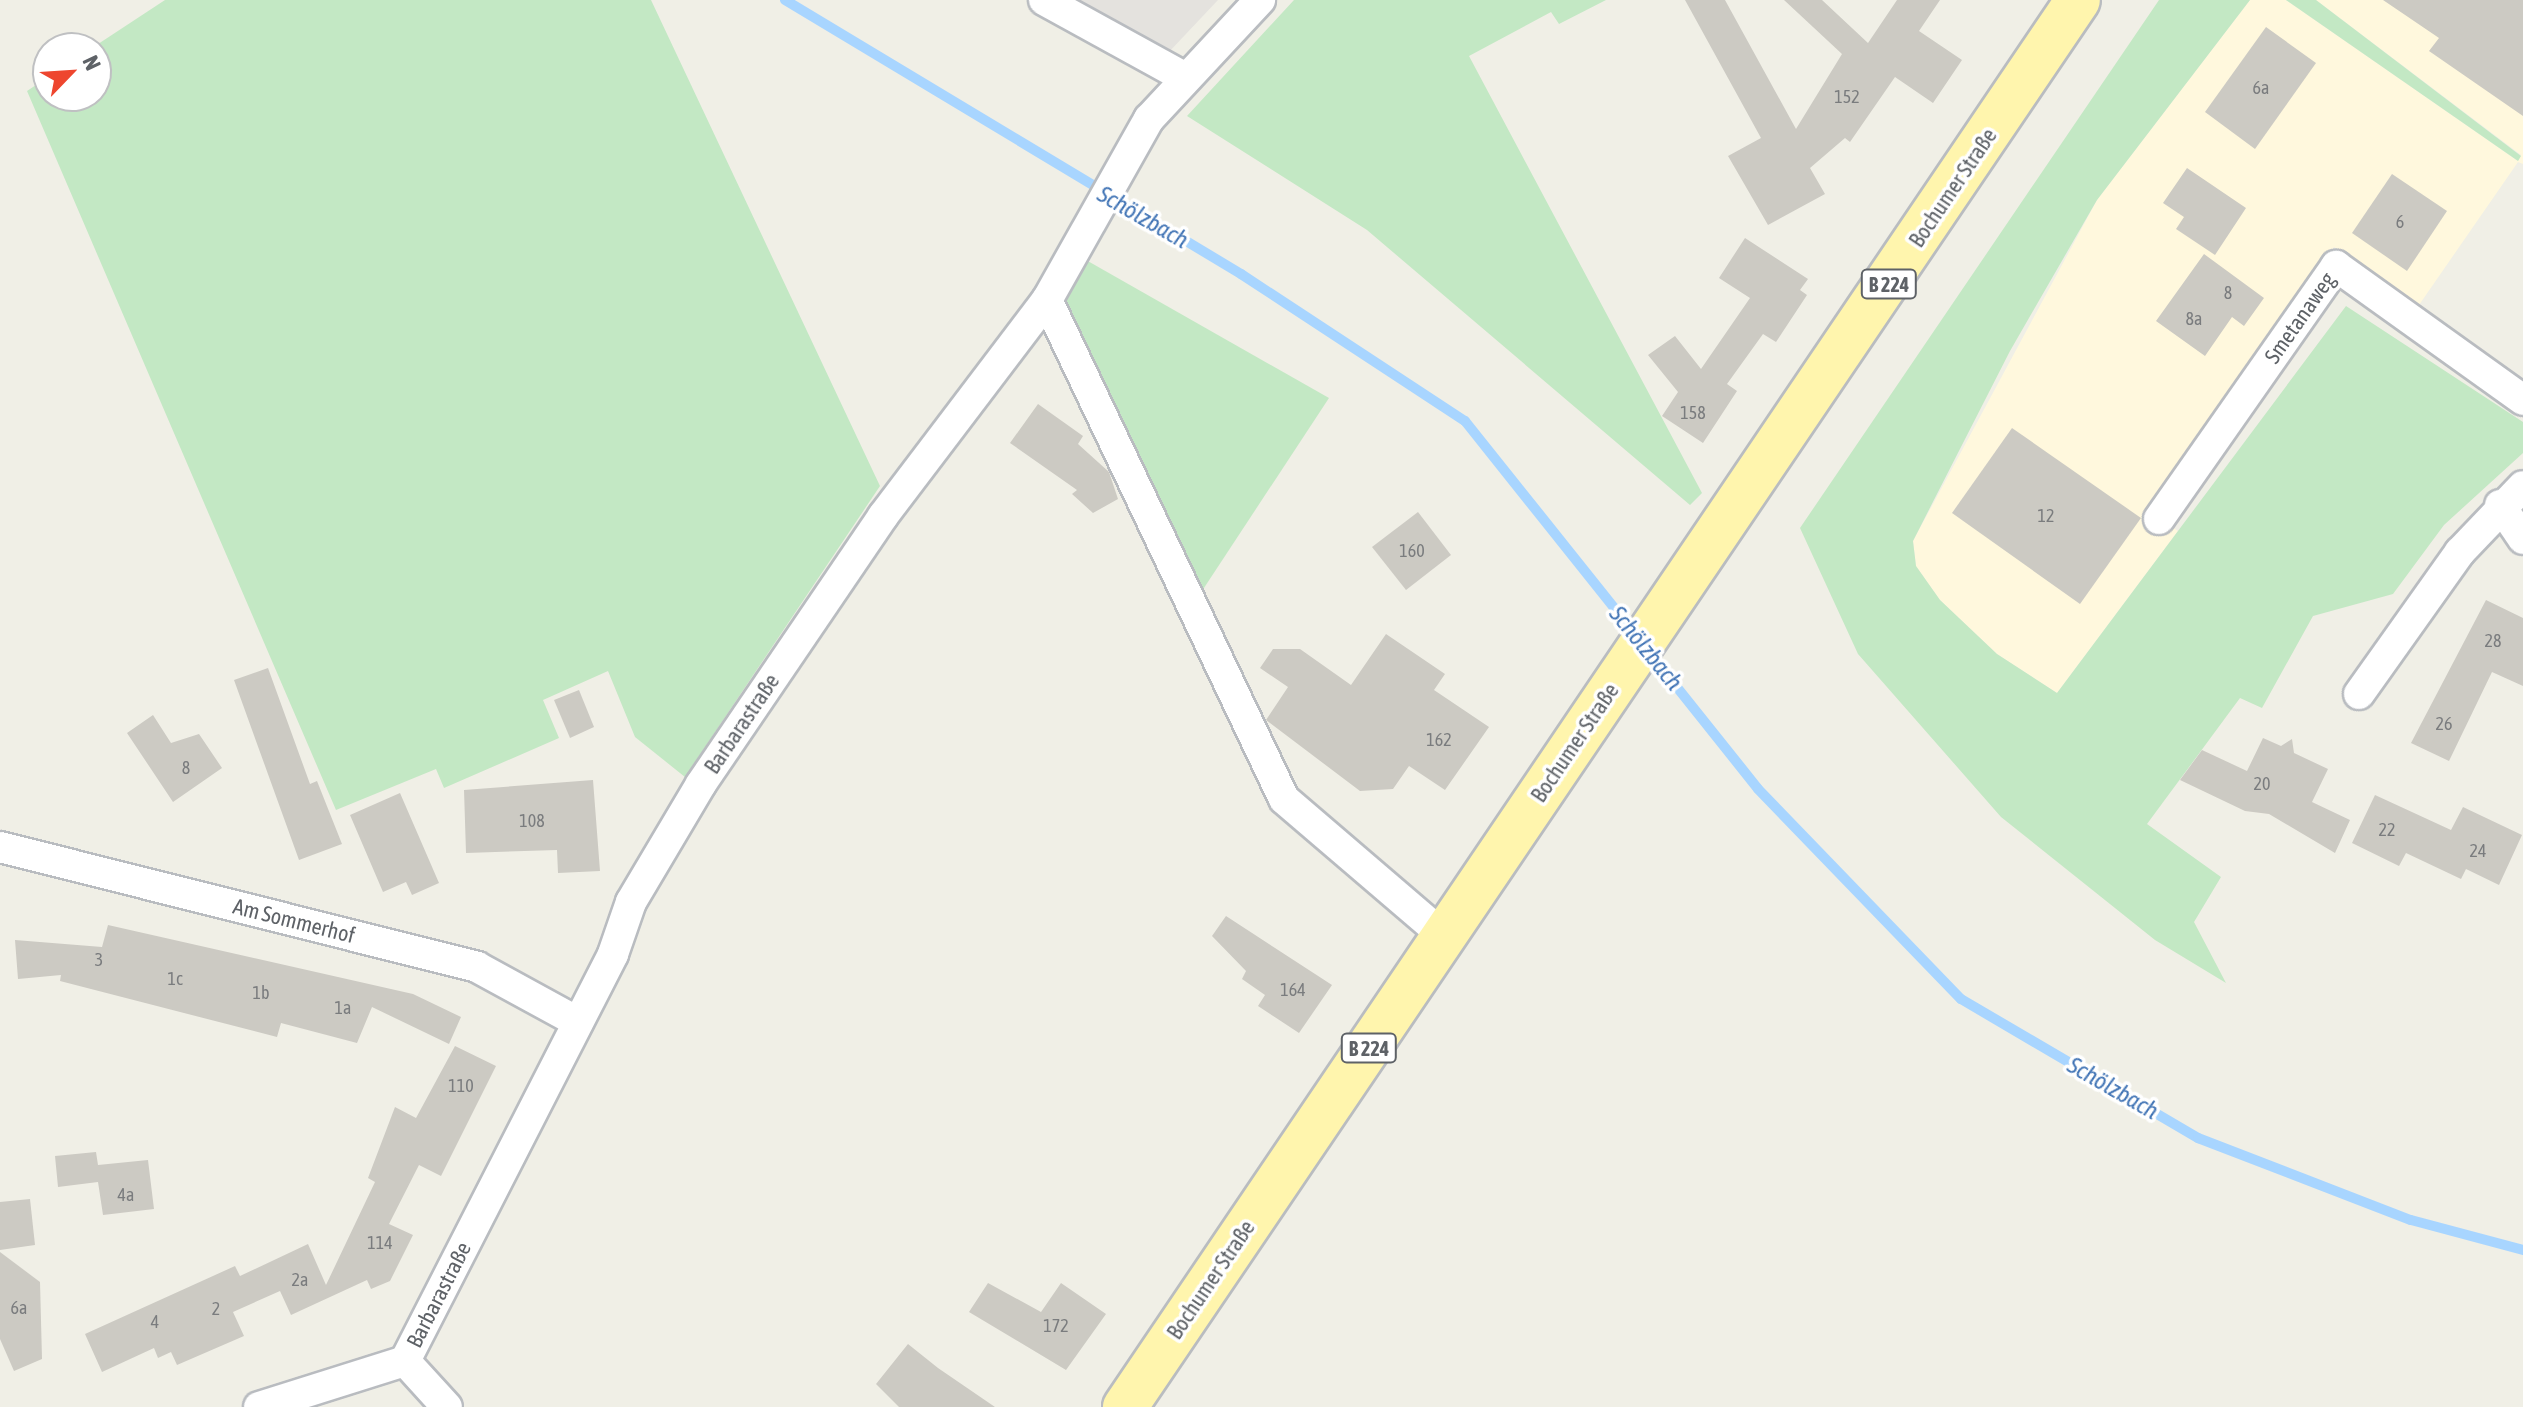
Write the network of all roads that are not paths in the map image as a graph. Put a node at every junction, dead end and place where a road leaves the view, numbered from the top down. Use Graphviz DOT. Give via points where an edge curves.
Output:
graph roads {
  1 [pos="1044,0"];
  2 [pos="1260,0"];
  3 [pos="2078,0"];
  4 [pos="1184,77"];
  5 [pos="1047,300"];
  6 [pos="2523,400"];
  7 [pos="2523,486"];
  8 [pos="2500,505"];
  9 [pos="2159,519"];
  10 [pos="2523,539"];
  11 [pos="2359,694"];
  12 [pos="0,847"];
  13 [pos="1445,937"];
  14 [pos="578,1022"];
  15 [pos="405,1361"];
  16 [pos="259,1407"];
  17 [pos="447,1407"];
  18 [pos="1125,1407"];
  1 -- 4 [label="street"];
  2 -- 4 [label="street, Barbarastraße"];
  3 -- 13 [label="main road, Bochumer Straße / B 224"];
  4 -- 5 [label="street, Barbarastraße" via="1131,151"];
  5 -- 13 [label="street" via="1284,799"];
  5 -- 14 [label="street, Barbarastraße" via="883,516 701,784 631,902"];
  6 -- 9 [label="street, Smetanaweg" via="2336,266"];
  7 -- 8 [label="street"];
  8 -- 10 [label="street"];
  8 -- 11 [label="street"];
  12 -- 14 [label="street, Am Sommerhof" via="477,967"];
  13 -- 18 [label="main road, Bochumer Straße / B 224"];
  14 -- 15 [label="street, Barbarastraße"];
  15 -- 16 [label="street"];
  15 -- 17 [label="street, Barbarastraße"];
}
